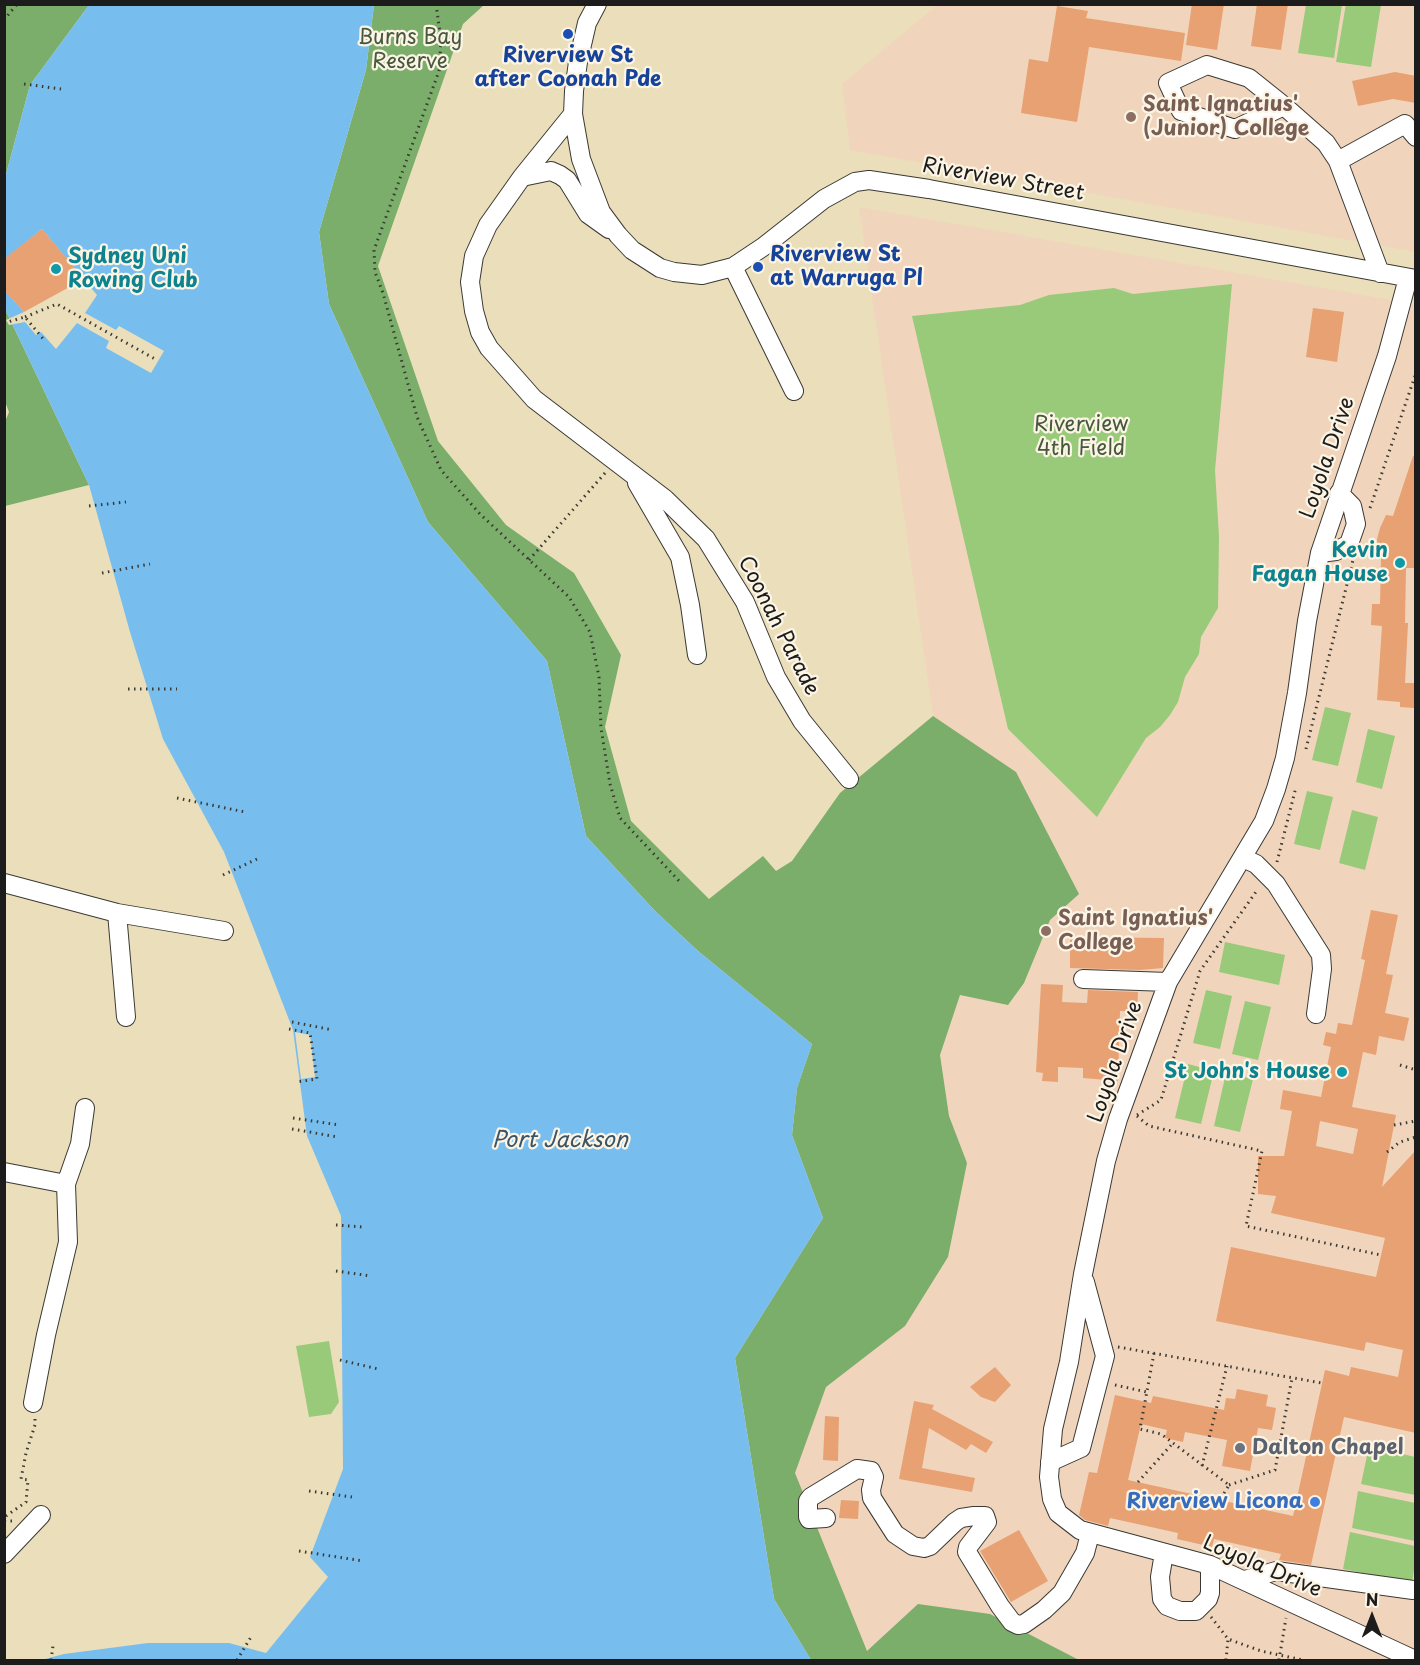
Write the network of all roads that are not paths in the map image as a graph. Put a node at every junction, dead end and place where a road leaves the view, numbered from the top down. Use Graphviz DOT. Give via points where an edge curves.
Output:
graph roads {
  1 [pos="597,4"];
  2 [pos="1284,106"];
  3 [pos="573,114"];
  4 [pos="1410,130"];
  5 [pos="1338,161"];
  6 [pos="522,177"];
  7 [pos="618,235"];
  8 [pos="733,267"];
  9 [pos="1380,273"];
  10 [pos="1412,278"];
  11 [pos="794,391"];
  12 [pos="633,476"];
  13 [pos="1339,493"];
  14 [pos="1320,553"];
  15 [pos="697,655"];
  16 [pos="849,779"];
  17 [pos="1243,858"];
  18 [pos="4,883"];
  19 [pos="117,913"];
  20 [pos="224,931"];
  21 [pos="1083,979"];
  22 [pos="1168,982"];
  23 [pos="1316,1014"];
  24 [pos="126,1017"];
  25 [pos="86,1108"];
  26 [pos="4,1172"];
  27 [pos="66,1184"];
  28 [pos="1083,1274"];
  29 [pos="33,1403"];
  30 [pos="1050,1462"];
  31 [pos="41,1515"];
  32 [pos="826,1518"];
  33 [pos="1090,1534"];
  34 [pos="1164,1553"];
  35 [pos="4,1554"];
  36 [pos="1210,1564"];
  37 [pos="1245,1580"];
  38 [pos="1413,1590"];
  39 [pos="1415,1660"];
  1 -- 3 [label="street, Riverview Street" via="587,23 578,62"];
  2 -- 2 [label="street" via="1235,129 1181,111 1168,83 1207,65 1249,78"];
  2 -- 5 [label="street" via="1326,143"];
  3 -- 6 [label="street, Coonah Parade"];
  3 -- 7 [label="street, Riverview Street" via="580,159 602,212"];
  4 -- 5 [label="street"];
  5 -- 9 [label="street"];
  6 -- 7 [label="street, Riverview Street" via="551,171 560,175 588,214"];
  6 -- 12 [label="street, Coonah Parade" via="488,225 474,256 470,282 480,332 489,348 534,399"];
  7 -- 8 [label="street, Riverview Street" via="645,260 674,272 702,274"];
  8 -- 9 [label="street, Riverview Street" via="824,199 855,182 869,180"];
  8 -- 11 [label="street"];
  9 -- 10 [label="street, Riverview Street"];
  10 -- 13 [label="street, Loyola Drive"];
  12 -- 15 [label="street, Coonah Parade" via="680,557"];
  12 -- 16 [label="street, Coonah Parade" via="706,539 745,602 776,677 802,721"];
  13 -- 14 [label="street, Loyola Drive"];
  13 -- 14 [label="street" via="1352,506 1356,525 1349,544"];
  14 -- 17 [label="street, Loyola Drive" via="1285,758 1264,822"];
  17 -- 22 [label="street, Loyola Drive"];
  17 -- 23 [label="street" via="1266,873 1321,955"];
  18 -- 19 [label="street"];
  19 -- 20 [label="street"];
  19 -- 24 [label="street"];
  21 -- 22 [label="street"];
  22 -- 28 [label="street, Loyola Drive" via="1130,1112 1106,1161"];
  25 -- 27 [label="street" via="80,1144"];
  26 -- 27 [label="street"];
  27 -- 29 [label="street" via="68,1242"];
  28 -- 30 [label="street, Loyola Drive"];
  28 -- 30 [label="street" via="1105,1356 1081,1448"];
  30 -- 33 [label="street, Loyola Drive" via="1052,1499 1058,1513"];
  31 -- 35 [label="street"];
  32 -- 33 [label="street" via="808,1518 811,1497 852,1470 862,1469 873,1474 872,1498 896,1534 913,1546 930,1546 955,1522 984,1516 987,1522 967,1552 1000,1606 1018,1625 1044,1611 1062,1593 1085,1553"];
  33 -- 34 [label="street, Loyola Drive"];
  34 -- 36 [label="street, Loyola Drive"];
  34 -- 36 [label="street" via="1162,1599 1167,1606 1188,1612 1203,1606 1210,1593"];
  36 -- 37 [label="street, Loyola Drive"];
  37 -- 38 [label="street" via="1276,1571"];
  37 -- 39 [label="street, Loyola Drive"];
}
